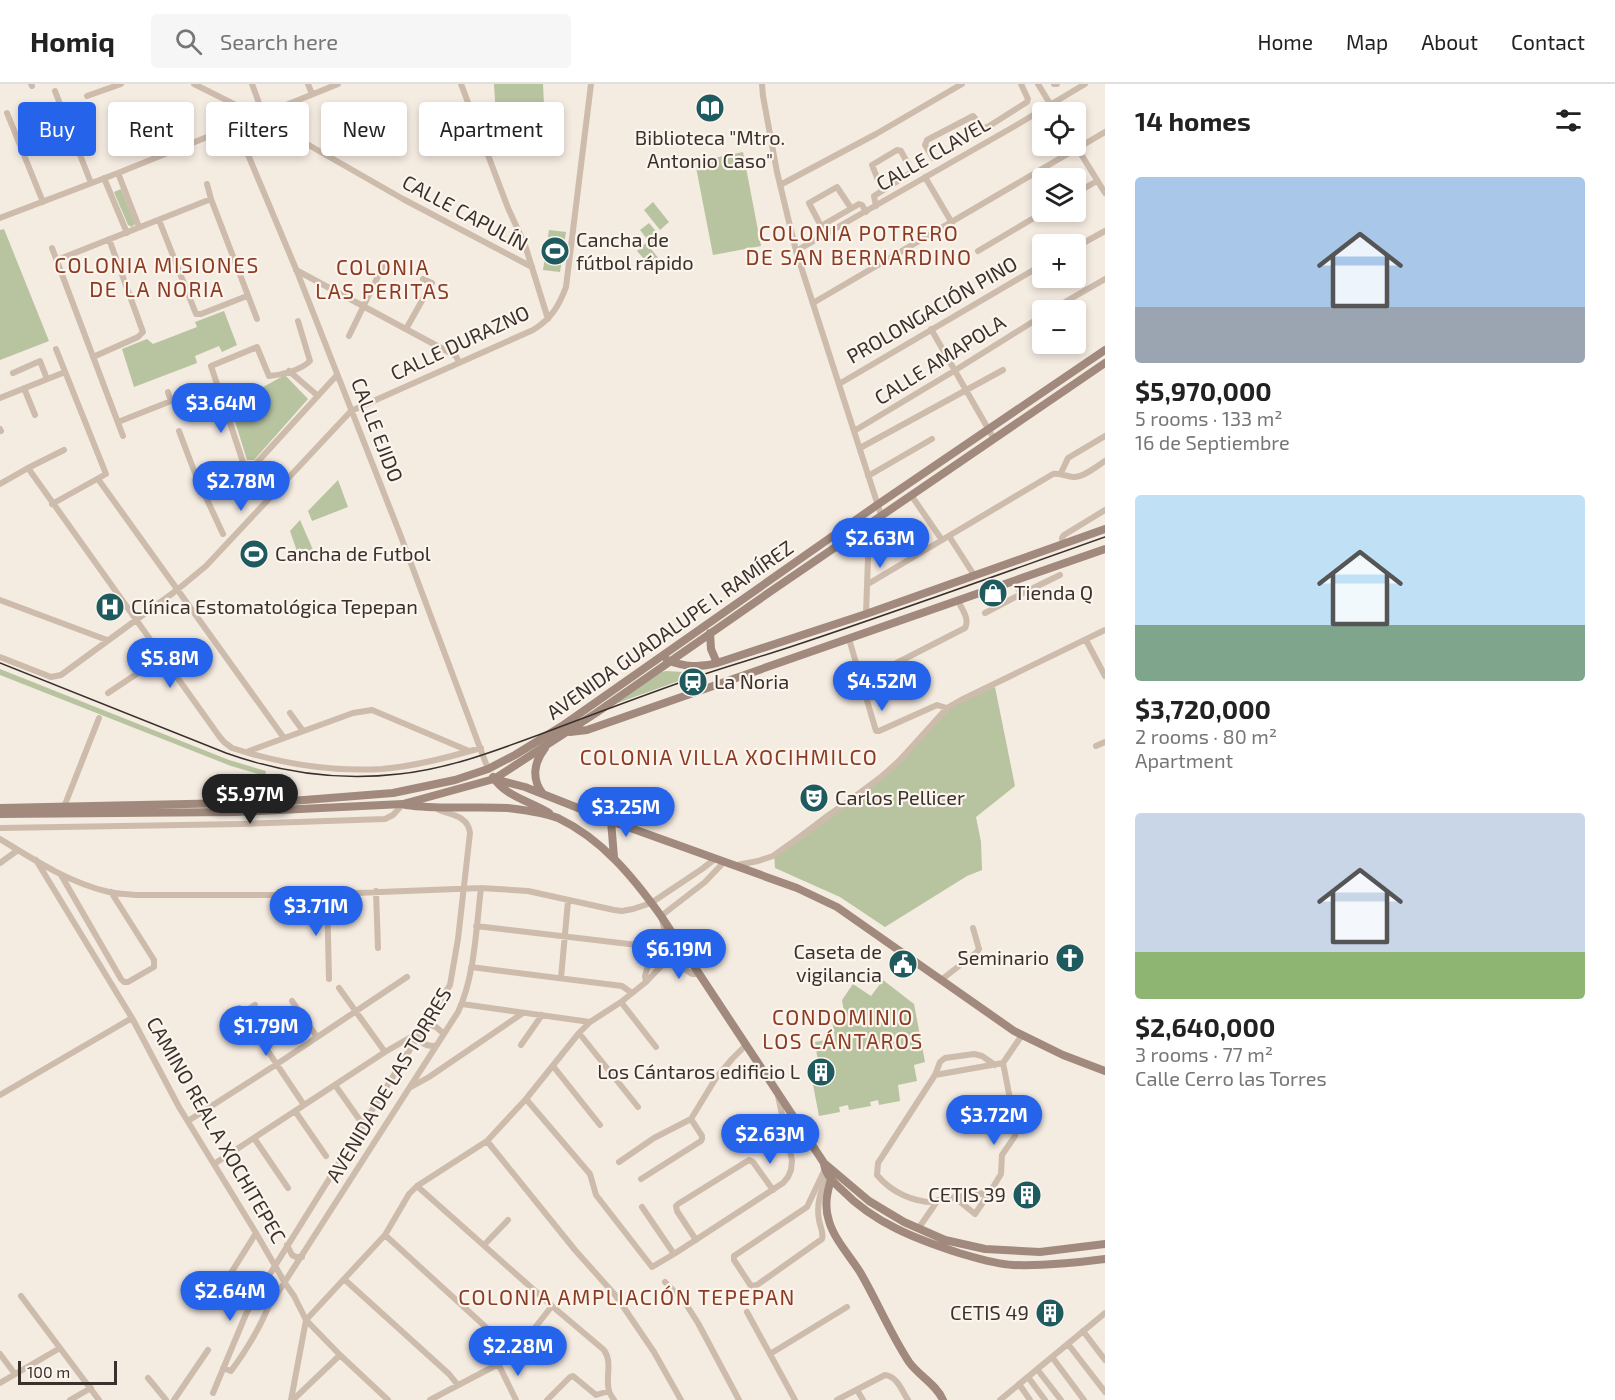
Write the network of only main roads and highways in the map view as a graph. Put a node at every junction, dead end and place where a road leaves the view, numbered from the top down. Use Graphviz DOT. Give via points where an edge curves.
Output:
graph roads {
  1 [pos="1105,350"];
  2 [pos="1105,363"];
  3 [pos="1105,529"];
  4 [pos="1105,549"];
  5 [pos="710,633"];
  6 [pos="661,657"];
  7 [pos="670,661"];
  8 [pos="717,663"];
  9 [pos="567,732"];
  10 [pos="548,745"];
  11 [pos="488,769"];
  12 [pos="494,779"];
  13 [pos="543,794"];
  14 [pos="403,804"];
  15 [pos="0,808"];
  16 [pos="0,814"];
  17 [pos="556,817"];
  18 [pos="611,821"];
  19 [pos="614,857"];
  20 [pos="1105,1071"];
  21 [pos="827,1172"];
  22 [pos="1105,1244"];
  23 [pos="1105,1259"];
  24 [pos="943,1400"];
  1 -- 6 [label="main road, AVENIDA GUADALUPE I. RAMÍREZ"];
  2 -- 5 [label="main road, AVENIDA GUADALUPE I. RAMÍREZ"];
  3 -- 8 [label="main road"];
  4 -- 9 [label="main road" via="587,730"];
  5 -- 7 [label="main road, AVENIDA GUADALUPE I. RAMÍREZ"];
  5 -- 8 [label="main road"];
  6 -- 7 [label="main road"];
  6 -- 11 [label="main road, AVENIDA GUADALUPE I. RAMÍREZ" via="550,734"];
  7 -- 8 [label="main road" via="688,666"];
  7 -- 9 [label="main road, AVENIDA GUADALUPE I. RAMÍREZ"];
  9 -- 10 [label="main road, AVENIDA GUADALUPE I. RAMÍREZ"];
  10 -- 12 [label="main road, AVENIDA GUADALUPE I. RAMÍREZ"];
  10 -- 13 [label="main road" via="536,764 535,777"];
  11 -- 12 [label="main road"];
  11 -- 15 [label="main road, AVENIDA GUADALUPE I. RAMÍREZ" via="411,790 279,802"];
  12 -- 13 [label="main road"];
  12 -- 14 [label="main road"];
  12 -- 17 [label="main road" via="507,792"];
  13 -- 18 [label="main road"];
  14 -- 16 [label="main road" via="236,812"];
  14 -- 17 [label="main road" via="507,808"];
  17 -- 19 [label="main road"];
  18 -- 19 [label="main road"];
  18 -- 20 [label="main road" via="797,888 837,907 1022,1035"];
  19 -- 21 [label="main road" via="661,916"];
  21 -- 22 [label="main road" via="904,1222 945,1240 985,1249 1040,1252"];
  21 -- 23 [label="main road" via="864,1210 933,1245 1012,1265"];
  21 -- 24 [label="main road" via="826,1205 833,1232 911,1364"];
}
